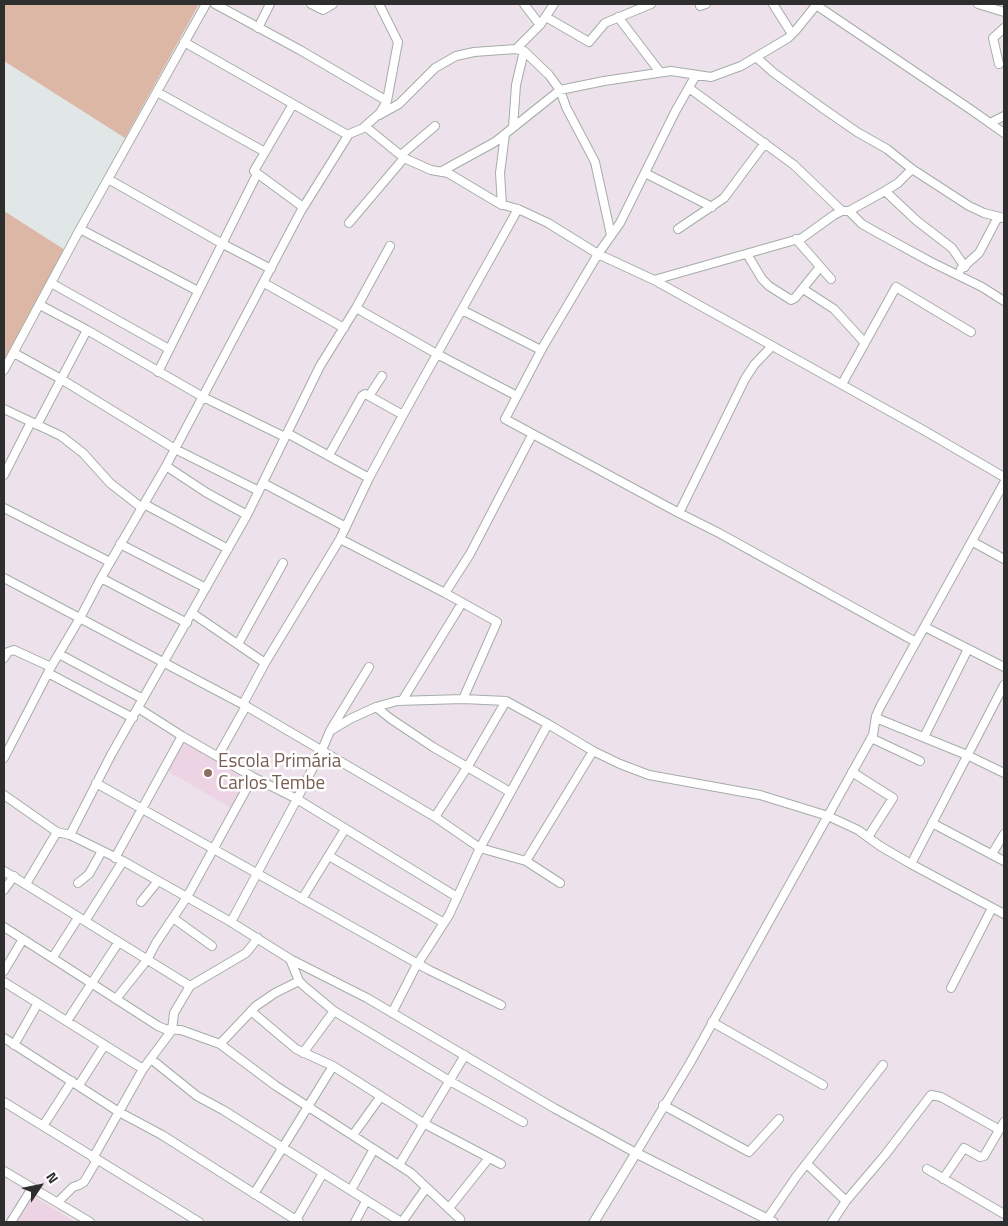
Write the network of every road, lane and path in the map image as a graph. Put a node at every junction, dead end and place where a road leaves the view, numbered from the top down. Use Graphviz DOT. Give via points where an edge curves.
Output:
graph roads {
  1 [pos="206,4"];
  2 [pos="215,4"];
  3 [pos="270,4"];
  4 [pos="311,4"];
  5 [pos="333,4"];
  6 [pos="379,4"];
  7 [pos="524,4"];
  8 [pos="554,4"];
  9 [pos="650,4"];
  10 [pos="773,4"];
  11 [pos="816,4"];
  12 [pos="978,4"];
  13 [pos="1004,12"];
  14 [pos="618,17"];
  15 [pos="546,18"];
  16 [pos="540,25"];
  17 [pos="258,28"];
  18 [pos="1004,28"];
  19 [pos="792,34"];
  20 [pos="184,42"];
  21 [pos="520,50"];
  22 [pos="757,58"];
  23 [pos="999,64"];
  24 [pos="660,72"];
  25 [pos="696,75"];
  26 [pos="689,88"];
  27 [pos="560,90"];
  28 [pos="157,92"];
  29 [pos="387,101"];
  30 [pos="293,104"];
  31 [pos="379,114"];
  32 [pos="1004,116"];
  33 [pos="990,122"];
  34 [pos="435,126"];
  35 [pos="364,127"];
  36 [pos="512,127"];
  37 [pos="349,134"];
  38 [pos="504,134"];
  39 [pos="1004,134"];
  40 [pos="765,143"];
  41 [pos="265,152"];
  42 [pos="402,157"];
  43 [pos="912,169"];
  44 [pos="442,171"];
  45 [pos="645,173"];
  46 [pos="257,174"];
  47 [pos="108,179"];
  48 [pos="885,191"];
  49 [pos="502,205"];
  50 [pos="712,206"];
  51 [pos="303,207"];
  52 [pos="518,209"];
  53 [pos="846,211"];
  54 [pos="1001,218"];
  55 [pos="349,222"];
  56 [pos="80,229"];
  57 [pos="678,229"];
  58 [pos="611,235"];
  59 [pos="796,239"];
  60 [pos="221,243"];
  61 [pos="390,246"];
  62 [pos="598,254"];
  63 [pos="747,254"];
  64 [pos="820,267"];
  65 [pos="965,267"];
  66 [pos="271,269"];
  67 [pos="954,273"];
  68 [pos="831,279"];
  69 [pos="654,280"];
  70 [pos="51,283"];
  71 [pos="264,283"];
  72 [pos="803,288"];
  73 [pos="198,291"];
  74 [pos="1004,301"];
  75 [pos="40,305"];
  76 [pos="356,308"];
  77 [pos="462,310"];
  78 [pos="344,328"];
  79 [pos="87,330"];
  80 [pos="971,332"];
  81 [pos="864,342"];
  82 [pos="772,346"];
  83 [pos="169,350"];
  84 [pos="541,350"];
  85 [pos="14,353"];
  86 [pos="437,354"];
  87 [pos="4,370"];
  88 [pos="158,372"];
  89 [pos="382,376"];
  90 [pos="61,379"];
  91 [pos="842,384"];
  92 [pos="369,396"];
  93 [pos="517,396"];
  94 [pos="203,397"];
  95 [pos="4,409"];
  96 [pos="403,415"];
  97 [pos="34,423"];
  98 [pos="286,435"];
  99 [pos="532,435"];
  100 [pos="175,449"];
  101 [pos="329,455"];
  102 [pos="166,466"];
  103 [pos="4,475"];
  104 [pos="1004,477"];
  105 [pos="369,478"];
  106 [pos="264,483"];
  107 [pos="1004,483"];
  108 [pos="259,491"];
  109 [pos="1001,497"];
  110 [pos="143,506"];
  111 [pos="4,508"];
  112 [pos="678,513"];
  113 [pos="247,515"];
  114 [pos="346,527"];
  115 [pos="340,539"];
  116 [pos="973,542"];
  117 [pos="120,544"];
  118 [pos="228,549"];
  119 [pos="1004,559"];
  120 [pos="110,562"];
  121 [pos="283,563"];
  122 [pos="4,578"];
  123 [pos="101,578"];
  124 [pos="206,588"];
  125 [pos="445,593"];
  126 [pos="462,603"];
  127 [pos="192,613"];
  128 [pos="80,618"];
  129 [pos="187,623"];
  130 [pos="925,627"];
  131 [pos="916,642"];
  132 [pos="238,644"];
  133 [pos="968,649"];
  134 [pos="59,654"];
  135 [pos="4,658"];
  136 [pos="164,663"];
  137 [pos="265,663"];
  138 [pos="369,667"];
  139 [pos="1004,667"];
  140 [pos="49,670"];
  141 [pos="1004,685"];
  142 [pos="143,699"];
  143 [pos="463,700"];
  144 [pos="402,701"];
  145 [pos="506,701"];
  146 [pos="245,705"];
  147 [pos="376,707"];
  148 [pos="138,708"];
  149 [pos="133,718"];
  150 [pos="876,718"];
  151 [pos="548,724"];
  152 [pos="330,731"];
  153 [pos="182,736"];
  154 [pos="924,737"];
  155 [pos="4,738"];
  156 [pos="871,738"];
  157 [pos="12,743"];
  158 [pos="322,750"];
  159 [pos="593,751"];
  160 [pos="967,755"];
  161 [pos="218,756"];
  162 [pos="4,758"];
  163 [pos="920,762"];
  164 [pos="468,766"];
  165 [pos="852,772"];
  166 [pos="1004,773"];
  167 [pos="252,777"];
  168 [pos="96,782"];
  169 [pos="510,792"];
  170 [pos="4,795"];
  171 [pos="297,799"];
  172 [pos="142,809"];
  173 [pos="828,816"];
  174 [pos="435,817"];
  175 [pos="932,823"];
  176 [pos="345,829"];
  177 [pos="57,832"];
  178 [pos="1004,834"];
  179 [pos="70,835"];
  180 [pos="868,837"];
  181 [pos="213,848"];
  182 [pos="480,848"];
  183 [pos="102,851"];
  184 [pos="992,854"];
  185 [pos="329,856"];
  186 [pos="115,858"];
  187 [pos="526,861"];
  188 [pos="1004,861"];
  189 [pos="123,862"];
  190 [pos="911,864"];
  191 [pos="4,870"];
  192 [pos="257,873"];
  193 [pos="14,876"];
  194 [pos="158,881"];
  195 [pos="78,883"];
  196 [pos="560,883"];
  197 [pos="26,884"];
  198 [pos="4,890"];
  199 [pos="187,897"];
  200 [pos="456,897"];
  201 [pos="302,899"];
  202 [pos="141,902"];
  203 [pos="992,908"];
  204 [pos="1004,914"];
  205 [pos="173,918"];
  206 [pos="82,920"];
  207 [pos="231,922"];
  208 [pos="444,923"];
  209 [pos="4,926"];
  210 [pos="258,938"];
  211 [pos="23,939"];
  212 [pos="118,943"];
  213 [pos="212,946"];
  214 [pos="53,957"];
  215 [pos="290,959"];
  216 [pos="147,960"];
  217 [pos="419,963"];
  218 [pos="4,971"];
  219 [pos="300,981"];
  220 [pos="4,982"];
  221 [pos="92,982"];
  222 [pos="190,986"];
  223 [pos="951,988"];
  224 [pos="116,999"];
  225 [pos="38,1003"];
  226 [pos="501,1005"];
  227 [pos="251,1011"];
  228 [pos="334,1011"];
  229 [pos="392,1013"];
  230 [pos="67,1021"];
  231 [pos="712,1022"];
  232 [pos="172,1030"];
  233 [pos="4,1038"];
  234 [pos="14,1044"];
  235 [pos="220,1044"];
  236 [pos="104,1046"];
  237 [pos="303,1053"];
  238 [pos="464,1055"];
  239 [pos="151,1059"];
  240 [pos="883,1065"];
  241 [pos="333,1066"];
  242 [pos="143,1069"];
  243 [pos="448,1080"];
  244 [pos="75,1083"];
  245 [pos="823,1085"];
  246 [pos="381,1096"];
  247 [pos="4,1102"];
  248 [pos="663,1106"];
  249 [pos="309,1107"];
  250 [pos="119,1112"];
  251 [pos="779,1119"];
  252 [pos="523,1122"];
  253 [pos="1004,1122"];
  254 [pos="423,1123"];
  255 [pos="43,1126"];
  256 [pos="998,1129"];
  257 [pos="353,1135"];
  258 [pos="283,1148"];
  259 [pos="374,1149"];
  260 [pos="636,1153"];
  261 [pos="489,1158"];
  262 [pos="95,1159"];
  263 [pos="501,1164"];
  264 [pos="807,1164"];
  265 [pos="400,1165"];
  266 [pos="927,1169"];
  267 [pos="4,1171"];
  268 [pos="324,1173"];
  269 [pos="943,1179"];
  270 [pos="32,1188"];
  271 [pos="426,1188"];
  272 [pos="351,1190"];
  273 [pos="254,1194"];
  274 [pos="366,1201"];
  275 [pos="846,1201"];
  276 [pos="58,1202"];
  277 [pos="450,1208"];
  278 [pos="1004,1214"];
  279 [pos="460,1220"];
  280 [pos="297,1221"];
  281 [pos="770,1221"];
  282 [pos="11,1222"];
  283 [pos="90,1222"];
  284 [pos="199,1222"];
  285 [pos="355,1222"];
  286 [pos="402,1222"];
  287 [pos="594,1222"];
  288 [pos="832,1222"];
  1 -- 20 [label="street"];
  2 -- 17 [label="street"];
  3 -- 17 [label="street"];
  4 -- 5 [label="street" via="323,10"];
  6 -- 29 [label="street" via="398,42"];
  7 -- 16 [label="street"];
  8 -- 15 [label="street"];
  9 -- 14 [label="street"];
  10 -- 19 [label="street"];
  11 -- 19 [label="street"];
  11 -- 33 [label="street"];
  12 -- 13 [label="street"];
  14 -- 15 [label="street" via="605,23 589,42"];
  14 -- 24 [label="street"];
  15 -- 16 [label="street"];
  16 -- 21 [label="street"];
  17 -- 29 [label="street"];
  18 -- 23 [label="street" via="993,38"];
  19 -- 22 [label="street"];
  20 -- 28 [label="street"];
  20 -- 30 [label="street"];
  21 -- 27 [label="street" via="550,75"];
  21 -- 31 [label="street" via="456,56 435,68 400,104"];
  21 -- 36 [label="street"];
  22 -- 25 [label="street" via="716,76"];
  22 -- 43 [label="street"];
  24 -- 25 [label="street"];
  24 -- 27 [label="street"];
  25 -- 26 [label="street"];
  26 -- 40 [label="street"];
  26 -- 45 [label="street"];
  27 -- 36 [label="street"];
  27 -- 58 [label="street" via="595,162"];
  28 -- 41 [label="street"];
  28 -- 47 [label="street"];
  29 -- 31 [label="street"];
  30 -- 37 [label="street"];
  30 -- 41 [label="street"];
  31 -- 35 [label="street"];
  32 -- 33 [label="street"];
  33 -- 39 [label="street"];
  34 -- 42 [label="street"];
  35 -- 37 [label="street"];
  35 -- 42 [label="street"];
  36 -- 38 [label="street"];
  37 -- 51 [label="street"];
  38 -- 44 [label="street"];
  38 -- 49 [label="street" via="500,173"];
  40 -- 50 [label="street" via="724,198"];
  40 -- 53 [label="street"];
  41 -- 46 [label="street" via="254,172"];
  42 -- 44 [label="street" via="431,170"];
  42 -- 55 [label="street"];
  43 -- 48 [label="street"];
  43 -- 54 [label="street" via="969,206"];
  44 -- 49 [label="street"];
  45 -- 50 [label="street"];
  45 -- 58 [label="street"];
  46 -- 51 [label="street"];
  46 -- 60 [label="street"];
  47 -- 56 [label="street"];
  47 -- 60 [label="street"];
  48 -- 53 [label="street"];
  48 -- 65 [label="street" via="952,248"];
  49 -- 52 [label="street"];
  50 -- 57 [label="street"];
  51 -- 66 [label="street"];
  52 -- 62 [label="street" via="548,223"];
  52 -- 77 [label="street"];
  53 -- 59 [label="street"];
  53 -- 67 [label="street" via="862,224"];
  54 -- 65 [label="street" via="980,253"];
  56 -- 70 [label="street"];
  56 -- 73 [label="street"];
  58 -- 62 [label="street"];
  59 -- 63 [label="street"];
  59 -- 64 [label="street"];
  60 -- 66 [label="street"];
  60 -- 73 [label="street"];
  61 -- 76 [label="street"];
  62 -- 69 [label="street"];
  62 -- 84 [label="street"];
  63 -- 69 [label="street"];
  63 -- 72 [label="street" via="762,279 784,296 793,300"];
  64 -- 68 [label="street"];
  64 -- 72 [label="street"];
  65 -- 67 [label="street"];
  66 -- 71 [label="street"];
  67 -- 74 [label="street"];
  69 -- 82 [label="street"];
  70 -- 75 [label="street"];
  70 -- 83 [label="street"];
  71 -- 78 [label="street"];
  71 -- 94 [label="street"];
  72 -- 81 [label="street" via="834,309"];
  73 -- 83 [label="street"];
  75 -- 79 [label="street"];
  75 -- 85 [label="street"];
  76 -- 78 [label="street"];
  76 -- 86 [label="street"];
  77 -- 84 [label="street"];
  77 -- 86 [label="street"];
  78 -- 98 [label="street" via="320,366"];
  79 -- 88 [label="street"];
  79 -- 90 [label="street"];
  80 -- 81 [label="street" via="896,287"];
  81 -- 91 [label="street"];
  82 -- 91 [label="street"];
  82 -- 112 [label="street" via="745,379"];
  83 -- 88 [label="street"];
  84 -- 93 [label="street"];
  85 -- 87 [label="street"];
  85 -- 90 [label="street"];
  86 -- 93 [label="street"];
  86 -- 96 [label="street"];
  88 -- 94 [label="street"];
  89 -- 92 [label="street"];
  90 -- 97 [label="street"];
  90 -- 100 [label="street"];
  91 -- 104 [label="street"];
  92 -- 96 [label="street"];
  92 -- 101 [label="street" via="362,396"];
  93 -- 99 [label="street" via="505,419"];
  94 -- 98 [label="street"];
  94 -- 100 [label="street"];
  95 -- 97 [label="street"];
  96 -- 105 [label="street"];
  97 -- 103 [label="street"];
  97 -- 110 [label="street" via="61,436 110,483"];
  98 -- 101 [label="street"];
  98 -- 106 [label="street"];
  99 -- 112 [label="street"];
  99 -- 125 [label="street" via="470,554"];
  100 -- 102 [label="street"];
  100 -- 108 [label="street"];
  101 -- 105 [label="street"];
  102 -- 110 [label="street"];
  102 -- 113 [label="street"];
  105 -- 114 [label="street"];
  106 -- 108 [label="street"];
  106 -- 114 [label="street"];
  107 -- 109 [label="street"];
  108 -- 113 [label="street"];
  109 -- 116 [label="street"];
  110 -- 117 [label="street"];
  110 -- 118 [label="street"];
  111 -- 120 [label="street"];
  112 -- 131 [label="street"];
  113 -- 118 [label="street"];
  114 -- 115 [label="street"];
  115 -- 125 [label="street"];
  115 -- 137 [label="street"];
  116 -- 119 [label="street"];
  116 -- 130 [label="street"];
  117 -- 120 [label="street"];
  117 -- 124 [label="street"];
  118 -- 124 [label="street"];
  120 -- 123 [label="street"];
  121 -- 132 [label="street"];
  122 -- 128 [label="street"];
  123 -- 128 [label="street"];
  123 -- 129 [label="street"];
  124 -- 127 [label="street"];
  125 -- 126 [label="street"];
  126 -- 143 [label="street" via="497,622"];
  126 -- 144 [label="street"];
  127 -- 129 [label="street"];
  127 -- 132 [label="street"];
  128 -- 134 [label="street"];
  128 -- 136 [label="street"];
  129 -- 136 [label="street"];
  130 -- 131 [label="street"];
  130 -- 133 [label="street"];
  131 -- 150 [label="street"];
  132 -- 137 [label="street"];
  133 -- 139 [label="street"];
  133 -- 154 [label="street"];
  134 -- 140 [label="street"];
  134 -- 142 [label="street"];
  135 -- 140 [label="street" via="14,650"];
  136 -- 142 [label="street"];
  136 -- 146 [label="street"];
  137 -- 146 [label="street"];
  138 -- 152 [label="street"];
  140 -- 149 [label="street"];
  140 -- 157 [label="street"];
  141 -- 160 [label="street"];
  142 -- 148 [label="street"];
  143 -- 144 [label="street"];
  143 -- 145 [label="street"];
  144 -- 147 [label="street"];
  145 -- 151 [label="street"];
  145 -- 164 [label="street"];
  146 -- 158 [label="street"];
  146 -- 161 [label="street"];
  147 -- 152 [label="street"];
  147 -- 164 [label="street" via="433,747"];
  148 -- 149 [label="street"];
  148 -- 153 [label="street"];
  149 -- 168 [label="street"];
  150 -- 154 [label="street"];
  150 -- 156 [label="street"];
  151 -- 159 [label="street"];
  151 -- 169 [label="street"];
  152 -- 158 [label="street"];
  153 -- 161 [label="street"];
  153 -- 172 [label="street"];
  154 -- 160 [label="street"];
  155 -- 157 [label="street"];
  156 -- 163 [label="street"];
  156 -- 165 [label="street"];
  157 -- 162 [label="street"];
  158 -- 171 [label="street"];
  158 -- 174 [label="street"];
  159 -- 173 [label="street" via="649,774 760,795"];
  159 -- 187 [label="street"];
  160 -- 166 [label="street"];
  160 -- 175 [label="street"];
  161 -- 167 [label="street"];
  164 -- 169 [label="street"];
  164 -- 174 [label="street"];
  165 -- 173 [label="street"];
  165 -- 180 [label="street" via="893,798"];
  167 -- 171 [label="street"];
  167 -- 181 [label="street"];
  168 -- 172 [label="street"];
  168 -- 179 [label="street"];
  169 -- 182 [label="street"];
  170 -- 177 [label="street"];
  171 -- 176 [label="street"];
  171 -- 192 [label="street"];
  172 -- 181 [label="street"];
  172 -- 186 [label="street"];
  173 -- 180 [label="street"];
  173 -- 231 [label="street"];
  174 -- 182 [label="street"];
  175 -- 184 [label="street"];
  175 -- 190 [label="street"];
  176 -- 185 [label="street"];
  176 -- 200 [label="street"];
  177 -- 179 [label="street"];
  177 -- 197 [label="street"];
  178 -- 184 [label="street"];
  179 -- 183 [label="street"];
  180 -- 190 [label="street"];
  181 -- 192 [label="street"];
  181 -- 199 [label="street"];
  182 -- 187 [label="street"];
  182 -- 200 [label="street"];
  183 -- 186 [label="street"];
  183 -- 195 [label="street" via="89,874"];
  184 -- 188 [label="street"];
  185 -- 201 [label="street"];
  185 -- 208 [label="street"];
  186 -- 189 [label="street"];
  187 -- 196 [label="street"];
  189 -- 194 [label="street"];
  189 -- 206 [label="street"];
  190 -- 203 [label="street"];
  191 -- 193 [label="street"];
  192 -- 201 [label="street"];
  192 -- 207 [label="street"];
  193 -- 197 [label="street"];
  193 -- 198 [label="street"];
  194 -- 199 [label="street"];
  194 -- 202 [label="street"];
  197 -- 206 [label="street"];
  199 -- 205 [label="street"];
  199 -- 207 [label="street"];
  200 -- 208 [label="street"];
  201 -- 217 [label="street"];
  203 -- 204 [label="street"];
  203 -- 223 [label="street"];
  205 -- 213 [label="street"];
  205 -- 216 [label="street"];
  206 -- 212 [label="street"];
  206 -- 214 [label="street"];
  207 -- 210 [label="street"];
  208 -- 217 [label="street"];
  209 -- 211 [label="street"];
  210 -- 215 [label="street"];
  210 -- 222 [label="street" via="246,953"];
  211 -- 214 [label="street"];
  211 -- 218 [label="street"];
  212 -- 216 [label="street"];
  212 -- 221 [label="street"];
  214 -- 221 [label="street"];
  215 -- 219 [label="street"];
  215 -- 229 [label="street"];
  216 -- 222 [label="street"];
  216 -- 224 [label="street"];
  217 -- 226 [label="street"];
  217 -- 229 [label="street"];
  219 -- 227 [label="street" via="275,993"];
  219 -- 228 [label="street"];
  220 -- 225 [label="street"];
  221 -- 224 [label="street"];
  221 -- 230 [label="street"];
  222 -- 232 [label="street" via="174,1013"];
  224 -- 232 [label="street" via="158,1026"];
  225 -- 230 [label="street"];
  225 -- 234 [label="street"];
  227 -- 235 [label="street"];
  227 -- 237 [label="street"];
  228 -- 237 [label="street"];
  228 -- 243 [label="street"];
  229 -- 238 [label="street"];
  230 -- 236 [label="street"];
  231 -- 245 [label="street"];
  231 -- 248 [label="street"];
  232 -- 235 [label="street" via="181,1030"];
  232 -- 239 [label="street"];
  233 -- 234 [label="street"];
  234 -- 244 [label="street"];
  235 -- 249 [label="street"];
  236 -- 242 [label="street"];
  236 -- 244 [label="street"];
  237 -- 241 [label="street"];
  238 -- 243 [label="street"];
  238 -- 260 [label="street"];
  239 -- 242 [label="street"];
  239 -- 258 [label="street" via="197,1096"];
  240 -- 264 [label="street"];
  241 -- 246 [label="street"];
  241 -- 249 [label="street"];
  242 -- 250 [label="street"];
  243 -- 252 [label="street"];
  243 -- 254 [label="street"];
  244 -- 250 [label="street"];
  244 -- 255 [label="street"];
  246 -- 254 [label="street"];
  246 -- 257 [label="street"];
  247 -- 255 [label="street"];
  248 -- 251 [label="street" via="749,1152"];
  248 -- 260 [label="street"];
  249 -- 257 [label="street"];
  249 -- 258 [label="street"];
  250 -- 262 [label="street"];
  250 -- 273 [label="street" via="162,1135"];
  253 -- 256 [label="street"];
  254 -- 261 [label="street"];
  254 -- 265 [label="street"];
  255 -- 262 [label="street"];
  256 -- 269 [label="street" via="982,1157 964,1148"];
  256 -- 275 [label="street" via="941,1097 931,1095"];
  257 -- 259 [label="street"];
  258 -- 268 [label="street"];
  258 -- 273 [label="street"];
  259 -- 265 [label="street"];
  259 -- 272 [label="street"];
  260 -- 281 [label="street"];
  260 -- 287 [label="street"];
  261 -- 263 [label="street"];
  261 -- 277 [label="street"];
  262 -- 276 [label="street" via="84,1182 73,1187"];
  262 -- 284 [label="street"];
  264 -- 275 [label="street"];
  264 -- 281 [label="street"];
  265 -- 271 [label="street"];
  266 -- 269 [label="street"];
  267 -- 270 [label="street"];
  268 -- 272 [label="street"];
  268 -- 280 [label="street"];
  269 -- 278 [label="street"];
  270 -- 276 [label="street"];
  270 -- 282 [label="street"];
  271 -- 277 [label="street"];
  271 -- 286 [label="street"];
  272 -- 274 [label="street"];
  273 -- 280 [label="street"];
  274 -- 285 [label="street"];
  274 -- 286 [label="street"];
  275 -- 288 [label="street"];
  276 -- 283 [label="street"];
  277 -- 279 [label="street"];
}
